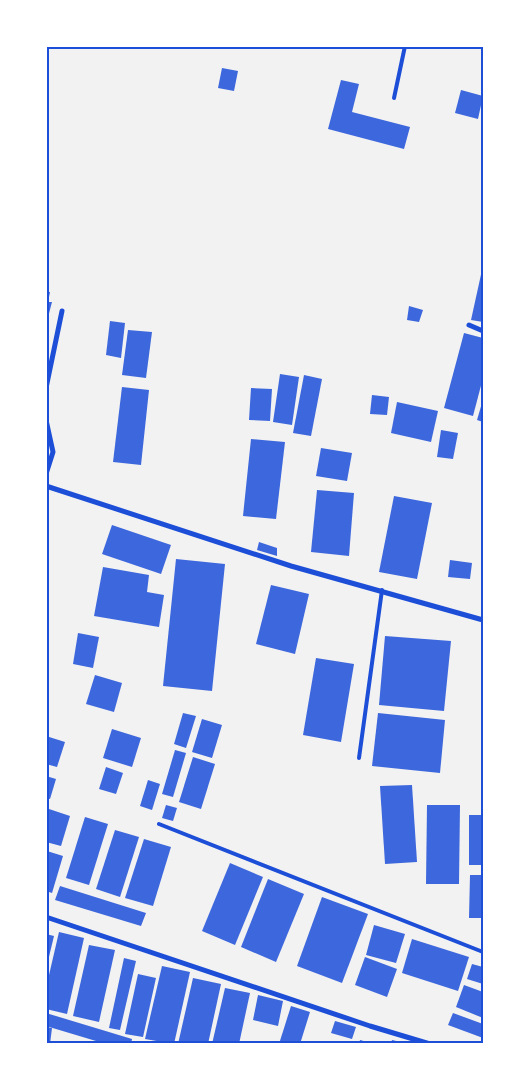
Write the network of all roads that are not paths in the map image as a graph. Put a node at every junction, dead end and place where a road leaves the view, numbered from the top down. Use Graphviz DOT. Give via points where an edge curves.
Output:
graph roads {
  1 [pos="406,46"];
  2 [pos="394,98"];
  3 [pos="62,311"];
  4 [pos="469,325"];
  5 [pos="483,331"];
  6 [pos="46,388"];
  7 [pos="46,420"];
  8 [pos="46,474"];
  9 [pos="46,486"];
  10 [pos="382,590"];
  11 [pos="483,620"];
  12 [pos="359,758"];
  13 [pos="159,824"];
  14 [pos="46,916"];
  15 [pos="483,952"];
  16 [pos="430,1044"];
  1 -- 2 [label="lane"];
  3 -- 6 [label="street"];
  4 -- 5 [label="street"];
  7 -- 8 [label="street" via="53,452"];
  9 -- 10 [label="street" via="291,566"];
  10 -- 11 [label="street"];
  10 -- 12 [label="lane"];
  13 -- 15 [label="lane"];
  14 -- 16 [label="street"];
}
